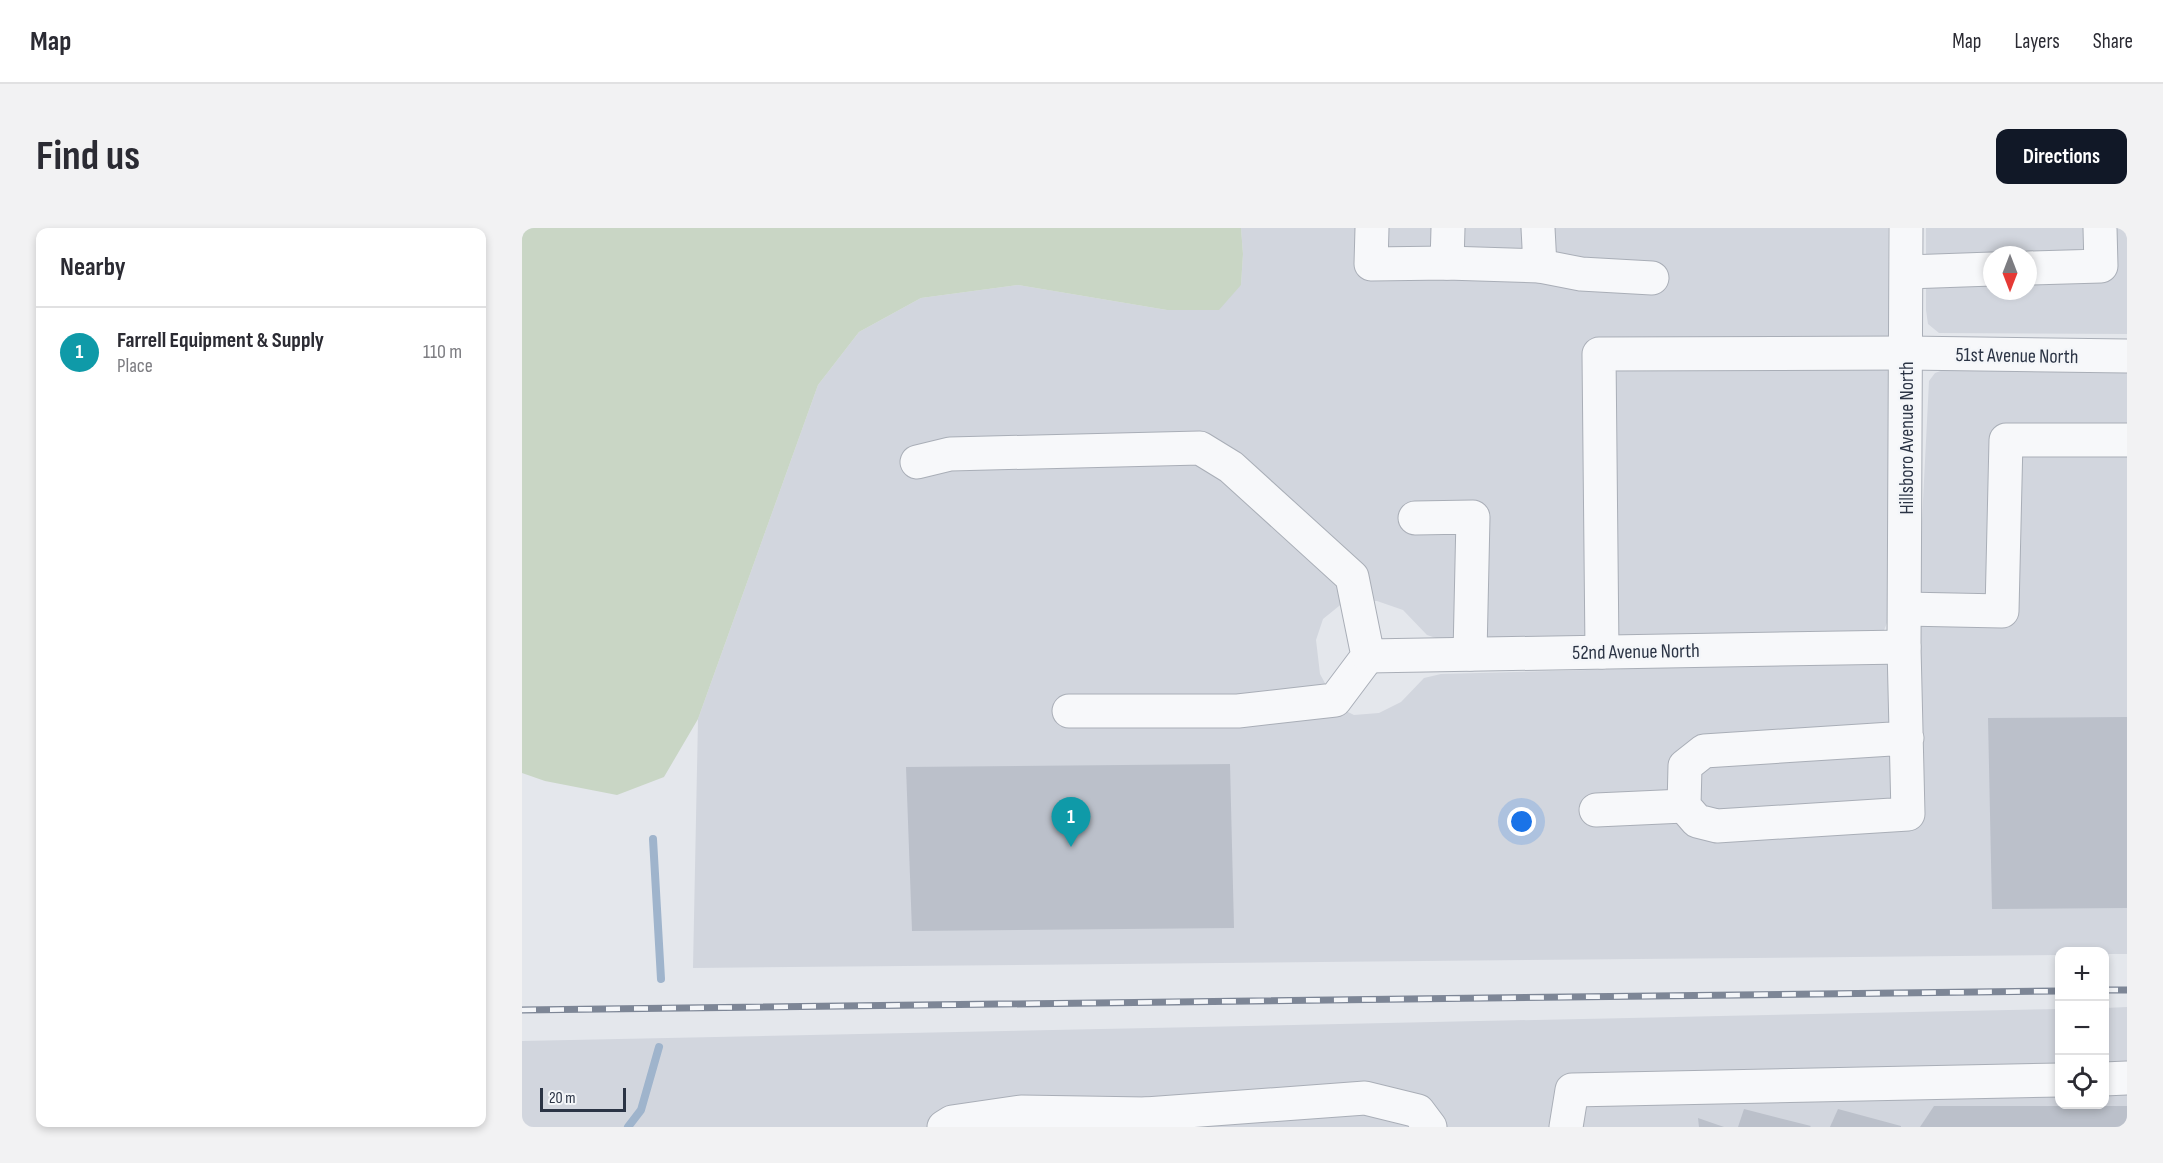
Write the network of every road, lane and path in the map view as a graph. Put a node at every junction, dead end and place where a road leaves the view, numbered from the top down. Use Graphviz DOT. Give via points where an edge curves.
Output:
graph roads {
  1 [pos="1372,228"];
  2 [pos="1448,228"];
  3 [pos="1538,228"];
  4 [pos="1906,228"];
  5 [pos="2100,228"];
  6 [pos="1447,263"];
  7 [pos="1539,266"];
  8 [pos="2037,268"];
  9 [pos="1983,269"];
  10 [pos="1907,272"];
  11 [pos="1652,278"];
  12 [pos="1907,353"];
  13 [pos="2127,356"];
  14 [pos="2127,440"];
  15 [pos="917,462"];
  16 [pos="1415,518"];
  17 [pos="1905,609"];
  18 [pos="1904,647"];
  19 [pos="1602,651"];
  20 [pos="1470,654"];
  21 [pos="1368,656"];
  22 [pos="1069,711"];
  23 [pos="1907,738"];
  24 [pos="1684,806"];
  25 [pos="1596,810"];
  26 [pos="2127,1078"];
  27 [pos="2109,1079"];
  28 [pos="2055,1080"];
  29 [pos="1146,1120"];
  30 [pos="944,1127"];
  31 [pos="1430,1127"];
  32 [pos="1566,1127"];
  1 -- 6 [label="street" via="1371,264"];
  2 -- 6 [label="street"];
  3 -- 7 [label="street"];
  4 -- 10 [label="street, Hillsboro Avenue North"];
  5 -- 8 [label="street" via="2101,266"];
  6 -- 7 [label="street"];
  7 -- 11 [label="street" via="1581,274"];
  9 -- 10 [label="street"];
  10 -- 12 [label="street, Hillsboro Avenue North"];
  12 -- 13 [label="street, 51st Avenue North"];
  12 -- 17 [label="street, Hillsboro Avenue North"];
  12 -- 19 [label="street, 51st Avenue North" via="1599,354"];
  14 -- 17 [label="street" via="2006,440 2002,611"];
  15 -- 21 [label="street" via="950,454 1200,448 1231,467 1352,577"];
  16 -- 20 [label="street" via="1473,517"];
  17 -- 18 [label="street, Hillsboro Avenue North"];
  18 -- 19 [label="street, 52nd Avenue North"];
  18 -- 23 [label="street, Hillsboro Avenue North"];
  19 -- 20 [label="street, 52nd Avenue North"];
  20 -- 21 [label="street, 52nd Avenue North"];
  21 -- 22 [label="street" via="1335,700 1238,711"];
  23 -- 24 [label="street" via="1704,752 1685,766"];
  23 -- 24 [label="street, Hillsboro Avenue North" via="1908,814 1717,826 1697,821"];
  24 -- 25 [label="street"];
  26 -- 27 [label="street"];
  28 -- 32 [label="street" via="1572,1090"];
  29 -- 30 [label="street" via="1021,1112 952,1122"];
  29 -- 31 [label="street" via="1365,1098 1418,1111"];
}
